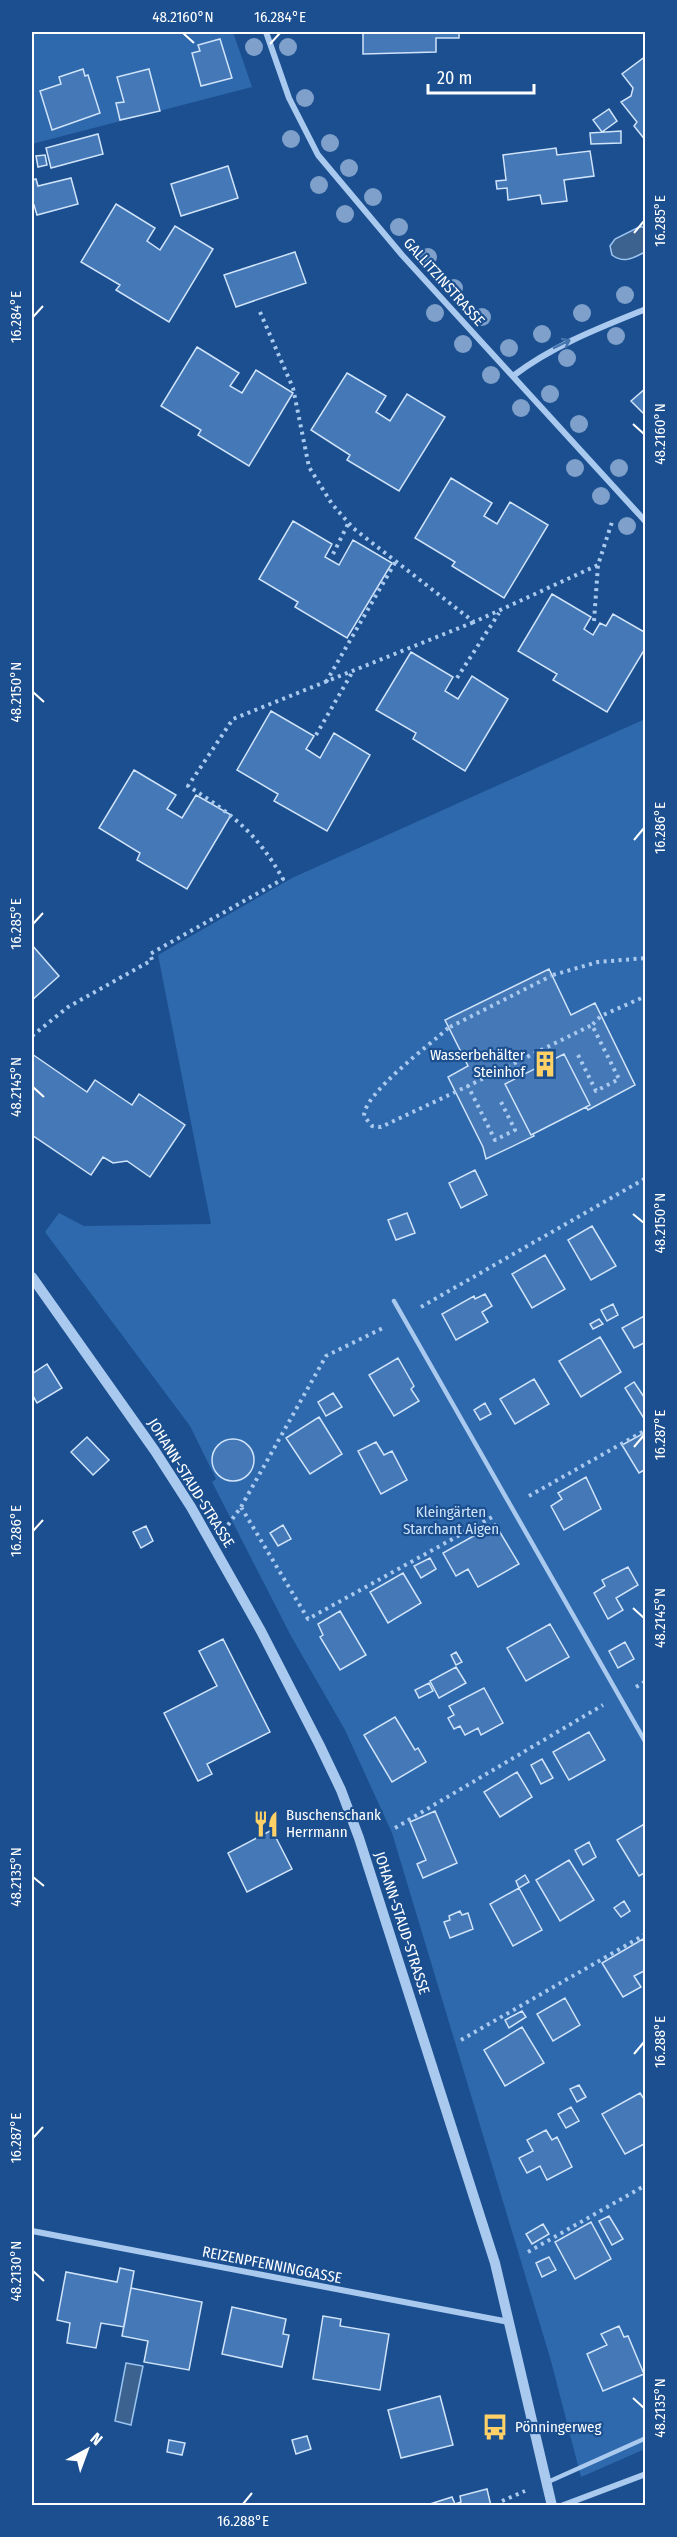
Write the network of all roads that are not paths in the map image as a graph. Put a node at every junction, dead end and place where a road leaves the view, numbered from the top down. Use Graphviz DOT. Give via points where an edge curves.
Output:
graph roads {
  1 [pos="266,32"];
  2 [pos="645,309"];
  3 [pos="513,376"];
  4 [pos="645,522"];
  5 [pos="32,1277"];
  6 [pos="394,1301"];
  7 [pos="645,1743"];
  8 [pos="32,2231"];
  9 [pos="509,2322"];
  10 [pos="645,2438"];
  11 [pos="645,2474"];
  12 [pos="548,2482"];
  13 [pos="552,2505"];
  14 [pos="561,2505"];
  1 -- 3 [label="street, GALLITZINSTRASSE" via="289,98 318,155 402,255"];
  3 -- 2 [label="street, one-way" via="563,343"];
  3 -- 4 [label="street, GALLITZINSTRASSE"];
  5 -- 9 [label="street, JOHANN-STAUD-STRASSE" via="191,1507 261,1631 341,1790 495,2263"];
  6 -- 7 [label="lane"];
  8 -- 9 [label="street, REIZENPFENNINGGASSE"];
  9 -- 12 [label="street, JOHANN-STAUD-STRASSE"];
  10 -- 12 [label="lane"];
  11 -- 14 [label="street"];
  12 -- 13 [label="street, JOHANN-STAUD-STRASSE"];
}
